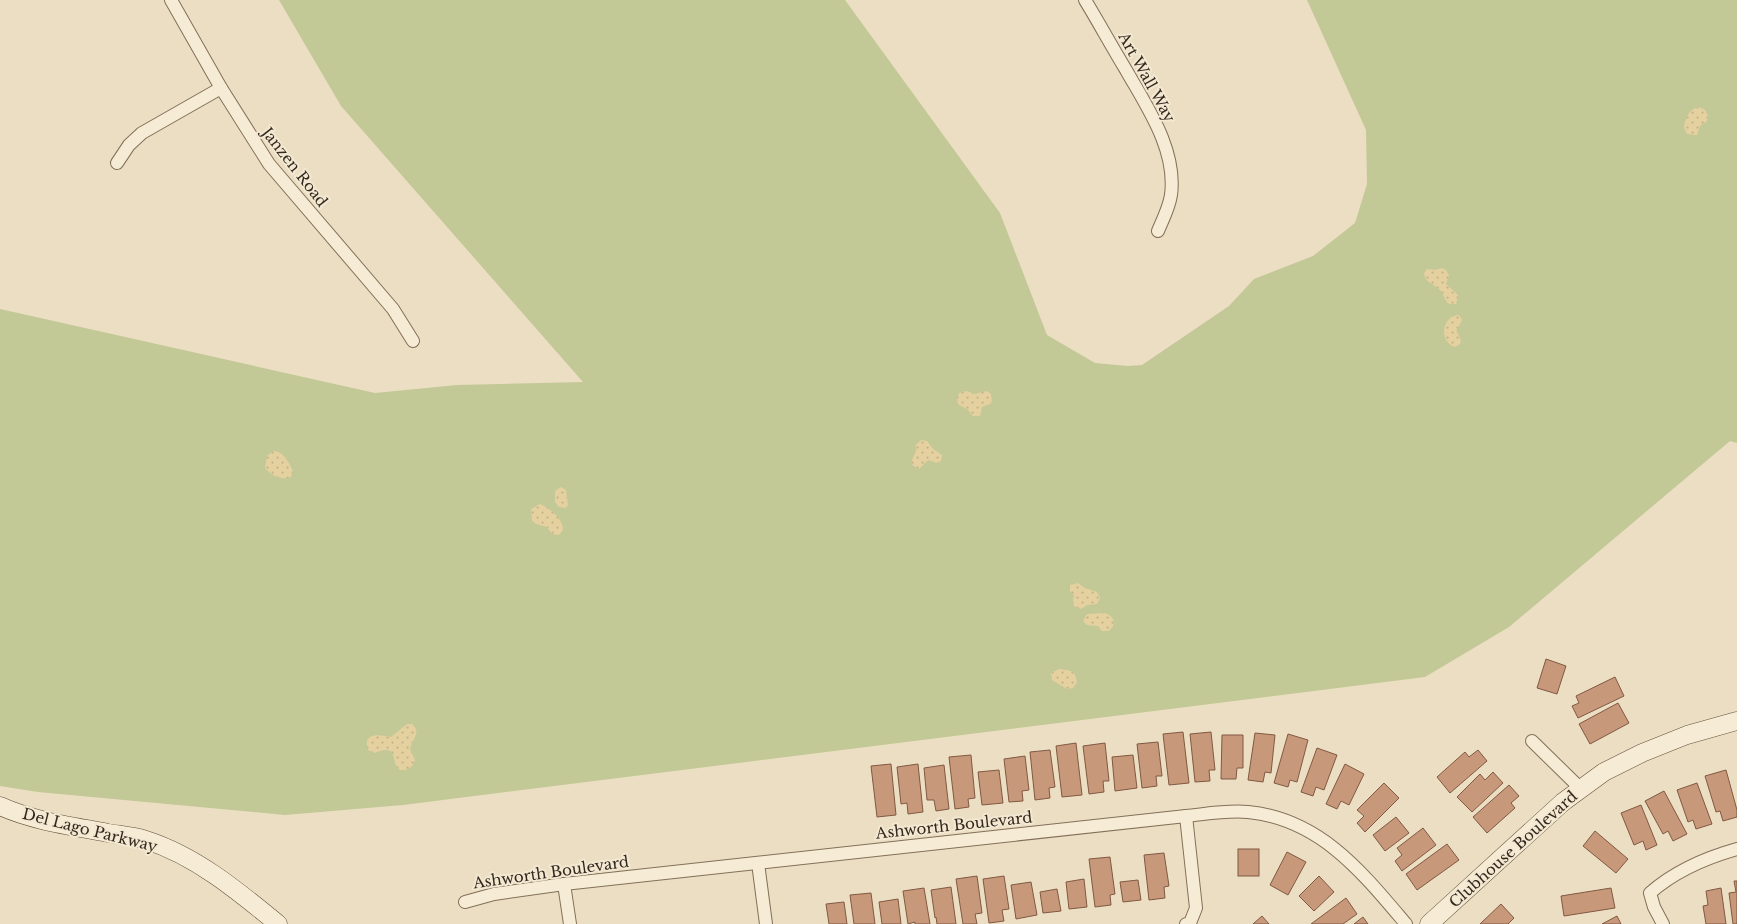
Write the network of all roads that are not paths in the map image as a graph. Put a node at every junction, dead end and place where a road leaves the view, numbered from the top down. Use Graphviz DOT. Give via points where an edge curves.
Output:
graph roads {
  1 [pos="172,0"];
  2 [pos="1086,0"];
  3 [pos="221,88"];
  4 [pos="117,163"];
  5 [pos="1158,231"];
  6 [pos="413,341"];
  7 [pos="1737,721"];
  8 [pos="1532,741"];
  9 [pos="1581,789"];
  10 [pos="0,806"];
  11 [pos="1186,816"];
  12 [pos="1737,849"];
  13 [pos="758,863"];
  14 [pos="564,884"];
  15 [pos="465,902"];
  16 [pos="278,924"];
  17 [pos="570,924"];
  18 [pos="766,924"];
  19 [pos="1186,924"];
  20 [pos="1406,924"];
  21 [pos="1429,924"];
  22 [pos="1664,924"];
  1 -- 3 [label="street, Janzen Road"];
  2 -- 5 [label="street, Art Wall Way" via="1156,123 1165,146 1171,193"];
  3 -- 4 [label="street" via="142,133"];
  3 -- 6 [label="street, Janzen Road" via="269,164 393,310"];
  7 -- 9 [label="street, Clubhouse Boulevard" via="1642,752 1604,772"];
  8 -- 9 [label="street"];
  9 -- 21 [label="street, Clubhouse Boulevard"];
  10 -- 16 [label="street, Del Lago Parkway" via="52,821 145,840 177,853 216,876"];
  11 -- 13 [label="street, Ashworth Boulevard"];
  11 -- 19 [label="street" via="1196,908"];
  11 -- 20 [label="street, Ashworth Boulevard" via="1247,812 1276,816 1296,824 1316,834 1348,859"];
  12 -- 22 [label="street" via="1685,868 1650,893"];
  13 -- 14 [label="street, Ashworth Boulevard"];
  13 -- 18 [label="street"];
  14 -- 15 [label="street, Ashworth Boulevard" via="494,894"];
  14 -- 17 [label="street"];
}
